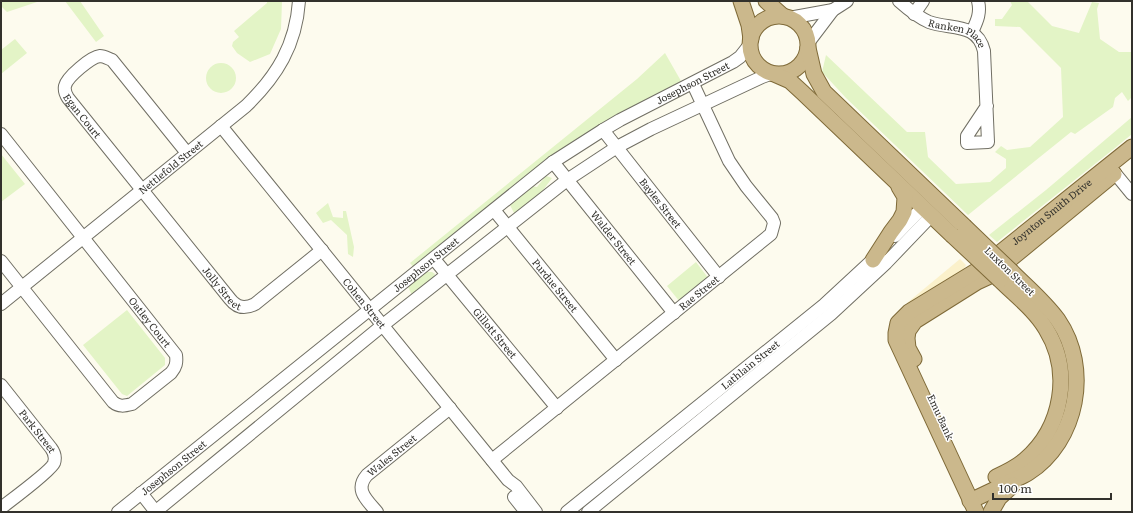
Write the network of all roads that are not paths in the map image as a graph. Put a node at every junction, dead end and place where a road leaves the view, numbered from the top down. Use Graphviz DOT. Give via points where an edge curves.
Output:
graph roads {
  1 [pos="299,1"];
  2 [pos="741,1"];
  3 [pos="766,1"];
  4 [pos="847,1"];
  5 [pos="898,1"];
  6 [pos="922,1"];
  7 [pos="978,1"];
  8 [pos="833,10"];
  9 [pos="914,14"];
  10 [pos="786,17"];
  11 [pos="972,32"];
  12 [pos="751,41"];
  13 [pos="808,45"];
  14 [pos="773,74"];
  15 [pos="693,84"];
  16 [pos="702,105"];
  17 [pos="987,106"];
  18 [pos="221,126"];
  19 [pos="603,130"];
  20 [pos="1,134"];
  21 [pos="617,147"];
  22 [pos="1132,147"];
  23 [pos="187,153"];
  24 [pos="1132,160"];
  25 [pos="554,162"];
  26 [pos="882,169"];
  27 [pos="1112,169"];
  28 [pos="567,180"];
  29 [pos="142,190"];
  30 [pos="1132,194"];
  31 [pos="932,206"];
  32 [pos="494,210"];
  33 [pos="507,227"];
  34 [pos="83,238"];
  35 [pos="322,250"];
  36 [pos="434,258"];
  37 [pos="873,260"];
  38 [pos="1,261"];
  39 [pos="447,274"];
  40 [pos="1006,276"];
  41 [pos="719,277"];
  42 [pos="22,287"];
  43 [pos="1,304"];
  44 [pos="370,310"];
  45 [pos="674,313"];
  46 [pos="915,321"];
  47 [pos="383,326"];
  48 [pos="896,333"];
  49 [pos="616,360"];
  50 [pos="299,366"];
  51 [pos="312,383"];
  52 [pos="1,385"];
  53 [pos="450,408"];
  54 [pos="557,408"];
  55 [pos="492,460"];
  56 [pos="1028,473"];
  57 [pos="508,480"];
  58 [pos="141,493"];
  59 [pos="973,498"];
  60 [pos="1,508"];
  61 [pos="118,512"];
  62 [pos="156,512"];
  63 [pos="377,512"];
  64 [pos="526,512"];
  65 [pos="536,512"];
  66 [pos="567,512"];
  67 [pos="588,512"];
  68 [pos="985,512"];
  69 [pos="991,512"];
  1 -- 18 [label="street, Nettlefold Street" via="298,20 281,63 261,91"];
  2 -- 12 [label="main road"];
  3 -- 10 [label="main road"];
  4 -- 8 [label="street"];
  5 -- 9 [label="street, Ranken Place"];
  6 -- 9 [label="street"];
  7 -- 11 [label="street" via="979,13"];
  8 -- 10 [label="street"];
  8 -- 13 [label="street"];
  9 -- 11 [label="street, Ranken Place" via="944,26"];
  10 -- 12 [label="main road" via="773,17 763,21 755,29"];
  10 -- 13 [label="main road" via="799,23 805,32"];
  11 -- 17 [label="street, Ranken Place" via="980,40 984,51"];
  12 -- 14 [label="main road" via="756,62"];
  12 -- 15 [label="street, Josephson Street" via="745,52 736,60"];
  13 -- 14 [label="main road" via="805,60 797,69 786,74"];
  13 -- 31 [label="main road, Luxton Street" via="814,74 824,92"];
  14 -- 16 [label="street, Josephson Street"];
  14 -- 26 [label="main road, Luxton Street" via="790,81"];
  15 -- 16 [label="street, Rae Street"];
  15 -- 19 [label="street, Josephson Street"];
  16 -- 21 [label="street, Josephson Street"];
  16 -- 41 [label="street, Rae Street" via="729,161 774,223 771,234"];
  18 -- 23 [label="street, Nettlefold Street"];
  18 -- 35 [label="street, Cohen Street"];
  19 -- 21 [label="street, Bayles Street"];
  19 -- 25 [label="street, Josephson Street"];
  20 -- 34 [label="street, Oatley Court"];
  21 -- 28 [label="street, Josephson Street"];
  21 -- 41 [label="street, Bayles Street"];
  22 -- 27 [label="main road, Joynton Smith Drive"];
  23 -- 29 [label="street, Nettlefold Street"];
  23 -- 29 [label="street, Egan Court" via="112,60 101,56 94,58 71,76 65,86 68,98"];
  24 -- 27 [label="main road, Joynton Smith Drive"];
  25 -- 28 [label="street, Walder Street"];
  25 -- 32 [label="street, Josephson Street"];
  26 -- 31 [label="main road, Luxton Street"];
  26 -- 37 [label="main road" via="900,187 905,198 905,206 900,220"];
  27 -- 30 [label="street"];
  27 -- 46 [label="main road, Joynton Smith Drive" via="990,276"];
  27 -- 48 [label="main road, Joynton Smith Drive" via="981,268 909,312 898,323"];
  28 -- 33 [label="street, Josephson Street"];
  28 -- 45 [label="street, Walder Street"];
  29 -- 34 [label="street, Nettlefold Street"];
  29 -- 35 [label="street, Jolly Street" via="230,300 242,308 255,304"];
  31 -- 37 [label="street, Lathlain Street"];
  31 -- 40 [label="main road, Luxton Street, bridge"];
  31 -- 67 [label="street, Lathlain Street" via="886,263 831,314"];
  32 -- 33 [label="street, Purdue Street"];
  32 -- 36 [label="street, Josephson Street"];
  33 -- 39 [label="street, Josephson Street"];
  33 -- 49 [label="street, Purdue Street"];
  34 -- 42 [label="street, Nettlefold Street"];
  34 -- 42 [label="street, Oatley Court" via="176,355 177,363 171,373 132,404 116,405"];
  35 -- 44 [label="street, Cohen Street"];
  36 -- 39 [label="street, Gillott Street"];
  36 -- 44 [label="street, Josephson Street"];
  37 -- 66 [label="street, Lathlain Street" via="814,313"];
  38 -- 42 [label="street, Oatley Court"];
  39 -- 47 [label="street, Josephson Street"];
  39 -- 54 [label="street, Gillott Street"];
  40 -- 56 [label="main road, Luxton Street" via="1049,308 1058,320 1070,346 1076,373 1075,400 1068,424 1045,459"];
  40 -- 59 [label="main road, Luxton Street" via="1049,335 1060,370 1060,397 1052,426 1037,448 1025,460"];
  41 -- 45 [label="street, Rae Street"];
  42 -- 43 [label="street, Nettlefold Street"];
  44 -- 47 [label="street, Cohen Street"];
  44 -- 50 [label="street, Josephson Street"];
  45 -- 49 [label="street, Rae Street"];
  46 -- 59 [label="main road, Emu Bank" via="908,331 908,348"];
  47 -- 51 [label="street, Josephson Street"];
  47 -- 53 [label="street, Cohen Street"];
  48 -- 59 [label="main road, Emu Bank" via="900,352"];
  49 -- 54 [label="street, Rae Street"];
  50 -- 51 [label="street"];
  50 -- 58 [label="street, Josephson Street"];
  51 -- 62 [label="street, Josephson Street"];
  52 -- 60 [label="street, Park Street" via="51,448 55,457 51,468"];
  53 -- 55 [label="street, Cohen Street"];
  53 -- 63 [label="street, Wales Street" via="363,480 362,490 365,497"];
  54 -- 55 [label="street, Rae Street"];
  55 -- 57 [label="street, Cohen Street"];
  56 -- 59 [label="main road, Luxton Street"];
  56 -- 69 [label="main road" via="999,498"];
  57 -- 64 [label="street, Cohen Street" via="508,489"];
  57 -- 65 [label="street, Cohen Street" via="516,486"];
  58 -- 61 [label="street, Josephson Street"];
  58 -- 62 [label="street"];
  59 -- 68 [label="main road, Emu Bank"];
}
